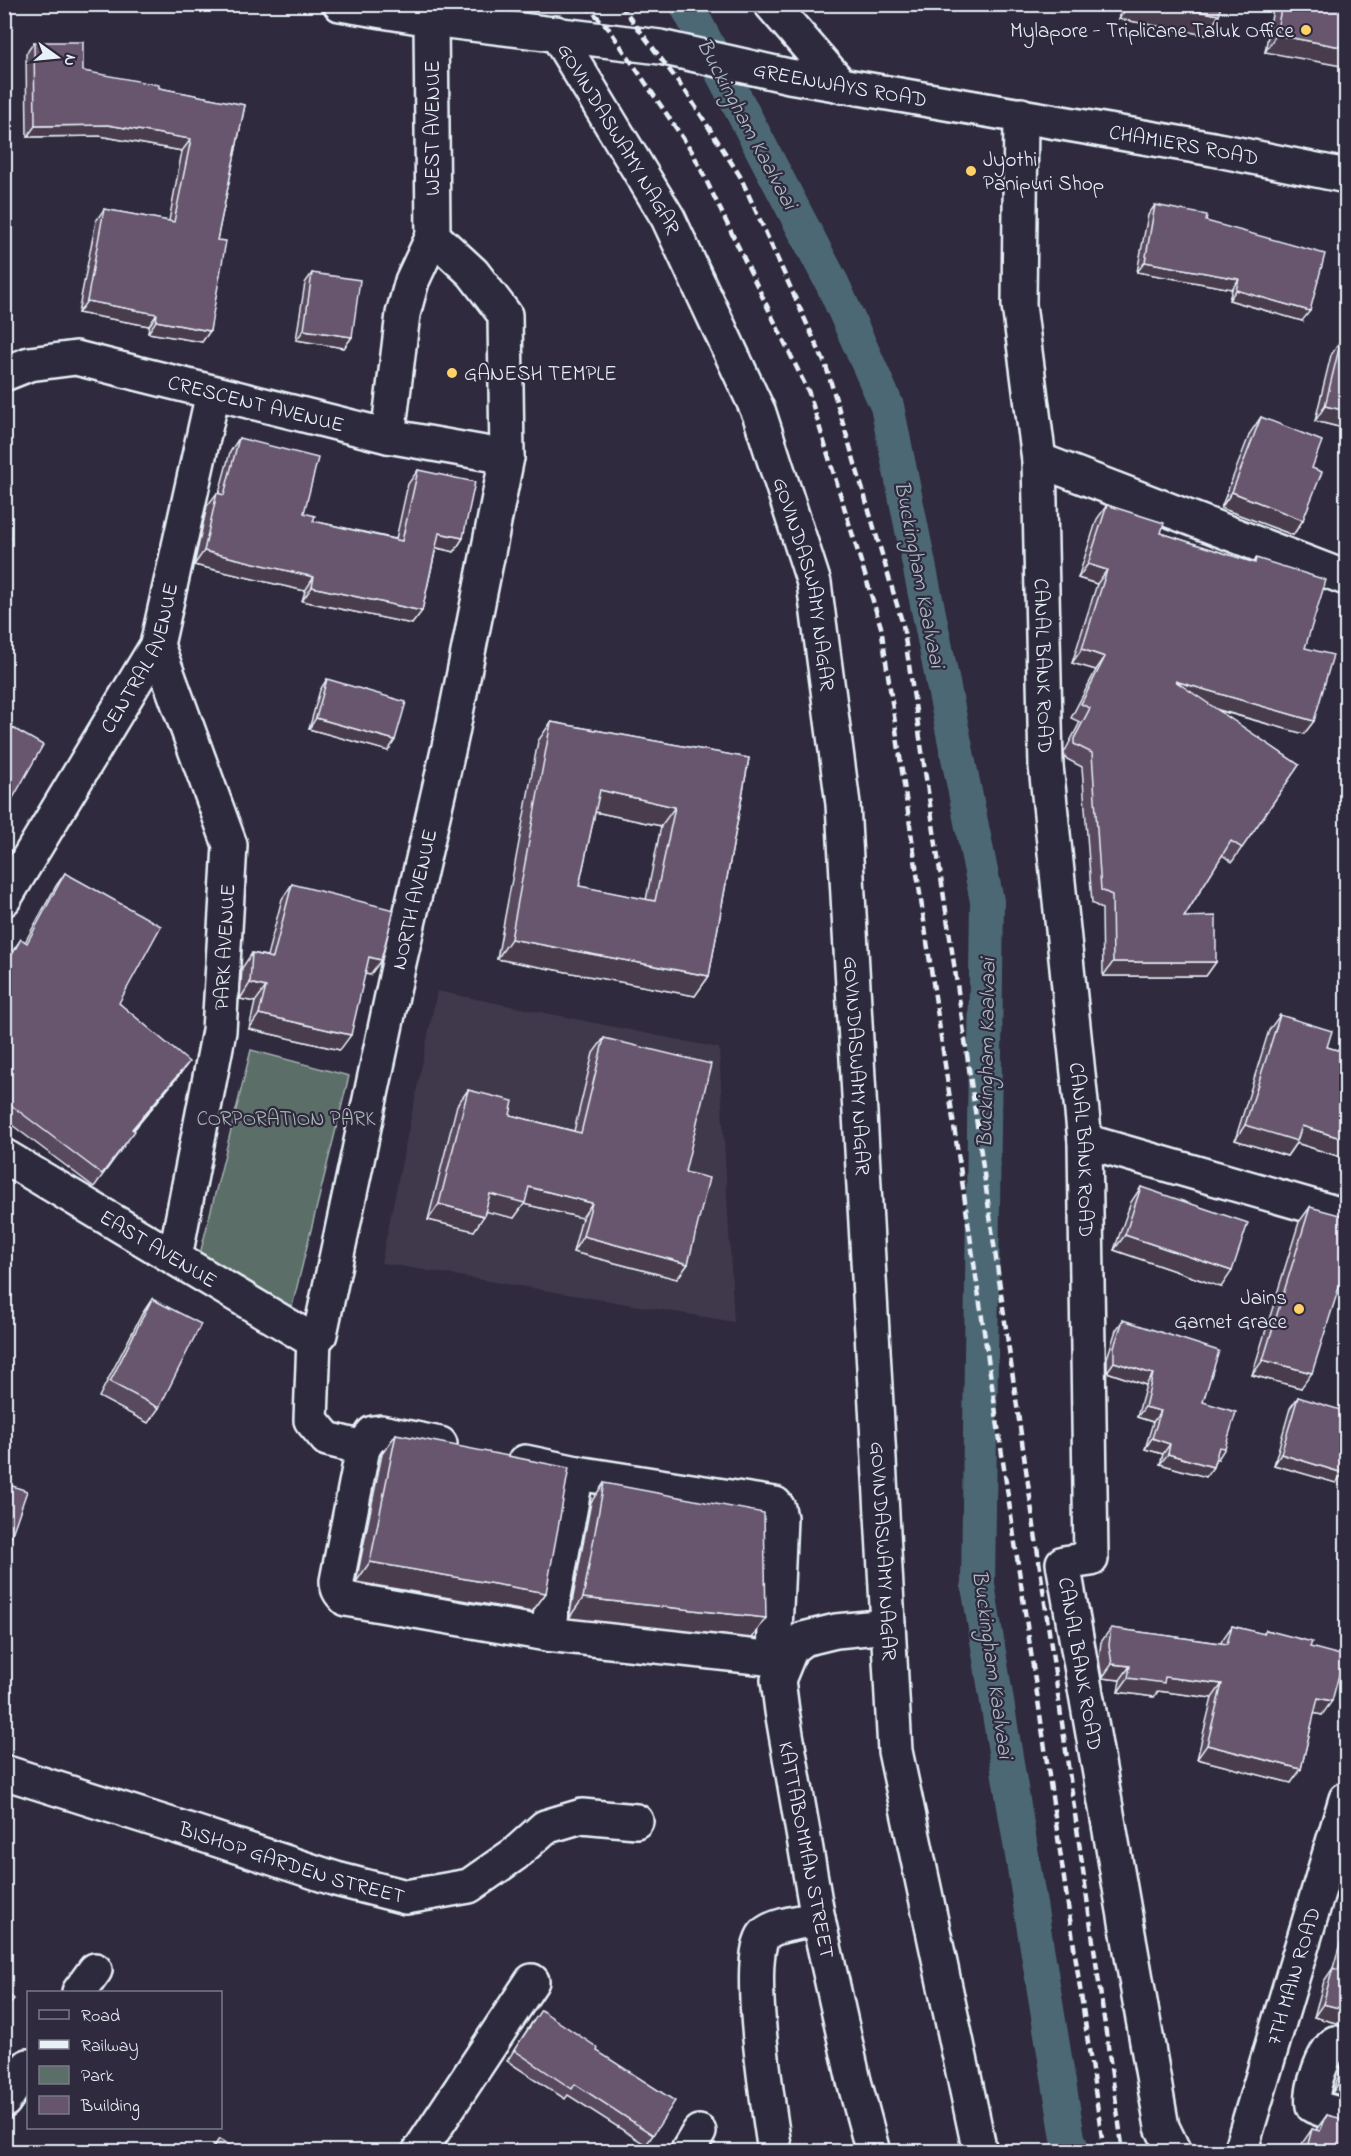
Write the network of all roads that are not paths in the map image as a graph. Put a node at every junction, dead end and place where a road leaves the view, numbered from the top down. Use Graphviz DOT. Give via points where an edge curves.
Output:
graph roads {
  1 [pos="340,4"];
  2 [pos="771,4"];
  3 [pos="431,19"];
  4 [pos="556,33"];
  5 [pos="842,86"];
  6 [pos="1021,115"];
  7 [pos="1347,176"];
  8 [pos="433,236"];
  9 [pos="4,374"];
  10 [pos="213,393"];
  11 [pos="388,436"];
  12 [pos="507,457"];
  13 [pos="1040,460"];
  14 [pos="1347,578"];
  15 [pos="157,645"];
  16 [pos="4,900"];
  17 [pos="1085,1141"];
  18 [pos="4,1156"];
  19 [pos="1347,1216"];
  20 [pos="175,1257"];
  21 [pos="315,1338"];
  22 [pos="363,1448"];
  23 [pos="577,1473"];
  24 [pos="888,1626"];
  25 [pos="547,1634"];
  26 [pos="4,1772"];
  27 [pos="1347,1799"];
  28 [pos="636,1821"];
  29 [pos="818,1920"];
  30 [pos="532,1981"];
  31 [pos="1347,2045"];
  32 [pos="1267,2062"];
  33 [pos="27,2067"];
  34 [pos="1319,2073"];
  35 [pos="4,2101"];
  36 [pos="1347,2116"];
  37 [pos="419,2151"];
  38 [pos="775,2151"];
  39 [pos="873,2151"];
  40 [pos="980,2151"];
  41 [pos="1174,2151"];
  42 [pos="1240,2151"];
  1 -- 3 [label="street, GREENWAYS ROAD"];
  2 -- 5 [label="street"];
  3 -- 4 [label="street, GREENWAYS ROAD"];
  3 -- 8 [label="street, WEST AVENUE"];
  4 -- 5 [label="street, GREENWAYS ROAD" via="660,47"];
  4 -- 24 [label="street, GOVINDASWAMY NAGAR" via="668,218 759,413 814,583 843,804"];
  5 -- 6 [label="street, GREENWAYS ROAD"];
  6 -- 7 [label="street, CHAMIERS ROAD"];
  6 -- 13 [label="street, CANAL BANK ROAD" via="1019,305"];
  8 -- 11 [label="street, WEST AVENUE" via="412,281 403,314"];
  8 -- 12 [label="street" via="473,273 505,315"];
  9 -- 10 [label="street, CRESCENT AVENUE" via="29,364 76,358"];
  10 -- 11 [label="street, CRESCENT AVENUE"];
  10 -- 15 [label="street, CENTRAL AVENUE"];
  11 -- 12 [label="street, CRESCENT AVENUE"];
  12 -- 21 [label="street, NORTH AVENUE" via="451,738 320,1334"];
  13 -- 14 [label="street"];
  13 -- 17 [label="street, CANAL BANK ROAD" via="1046,766"];
  15 -- 16 [label="street, CENTRAL AVENUE"];
  15 -- 20 [label="street, PARK AVENUE" via="230,845 219,1030"];
  17 -- 19 [label="street"];
  17 -- 41 [label="street, CANAL BANK ROAD" via="1091,1559 1063,1563 1162,2127"];
  18 -- 20 [label="street, EAST AVENUE"];
  20 -- 21 [label="street, EAST AVENUE" via="307,1337"];
  21 -- 22 [label="street, NORTH AVENUE" via="311,1420 327,1438"];
  22 -- 23 [label="street" via="373,1433 381,1432"];
  22 -- 25 [label="street" via="338,1581 340,1594 354,1602"];
  23 -- 25 [label="street"];
  23 -- 25 [label="street" via="775,1504 780,1518 774,1653 766,1658"];
  24 -- 29 [label="street, KATTABOMMAN STREET" via="803,1639 790,1648 778,1680"];
  24 -- 40 [label="street, GOVINDASWAMY NAGAR" via="895,1751"];
  26 -- 28 [label="street, BISHOP GARDEN STREET" via="336,1879 406,1897 469,1886 545,1827 582,1816"];
  27 -- 32 [label="street, 7TH MAIN ROAD"];
  29 -- 38 [label="street" via="784,1926 766,1934 759,1945 756,1991"];
  29 -- 39 [label="street, KATTABOMMAN STREET"];
  30 -- 37 [label="street"];
  31 -- 34 [label="street" via="1335,2043 1328,2048"];
  32 -- 34 [label="street"];
  32 -- 42 [label="street, 7TH MAIN ROAD"];
  33 -- 35 [label="street"];
  34 -- 36 [label="street" via="1313,2106"];
}
